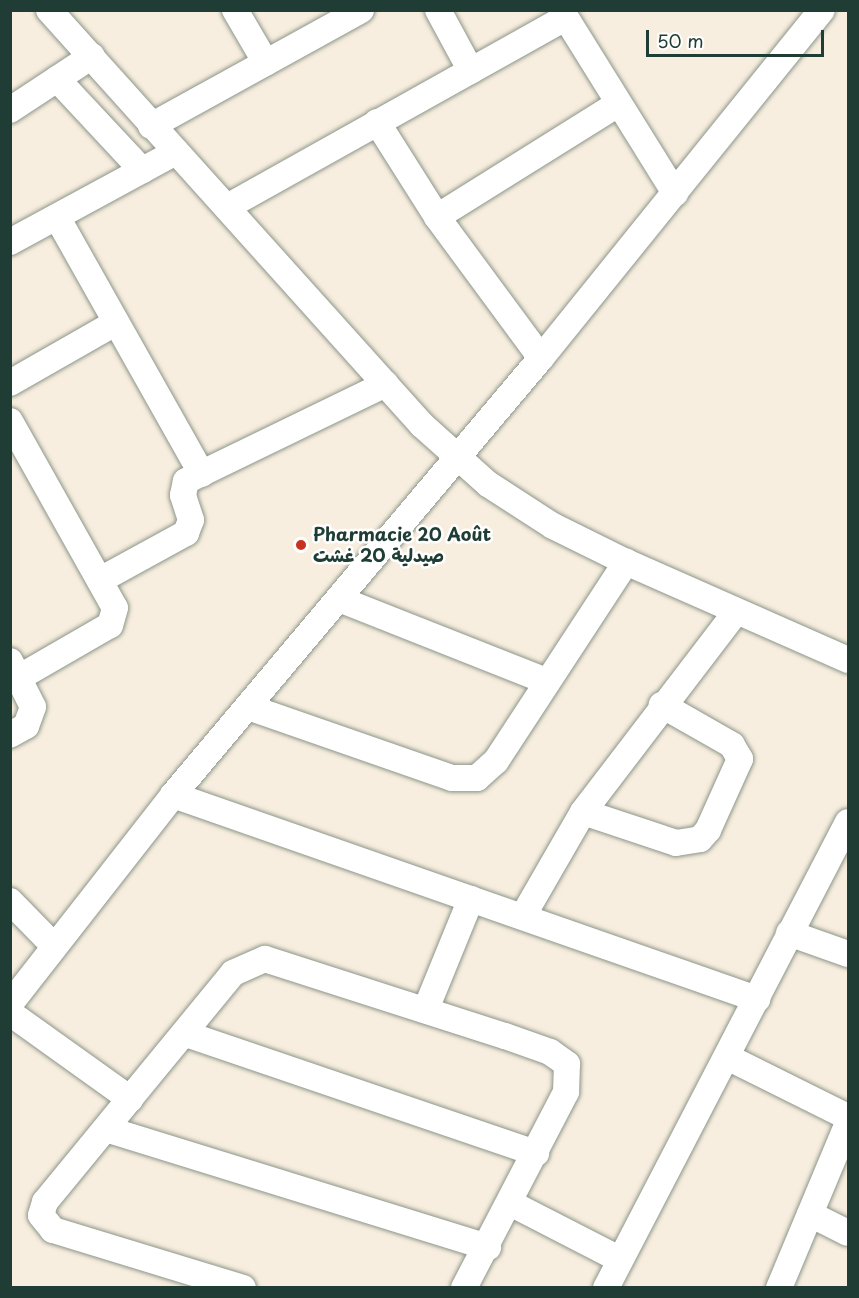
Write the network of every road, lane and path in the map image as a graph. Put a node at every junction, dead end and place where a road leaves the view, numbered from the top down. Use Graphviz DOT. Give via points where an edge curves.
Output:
graph roads {
  1 [pos="49,10"];
  2 [pos="235,10"];
  3 [pos="361,10"];
  4 [pos="438,10"];
  5 [pos="822,10"];
  6 [pos="563,14"];
  7 [pos="92,56"];
  8 [pos="266,63"];
  9 [pos="471,71"];
  10 [pos="57,79"];
  11 [pos="618,104"];
  12 [pos="10,110"];
  13 [pos="377,122"];
  14 [pos="151,126"];
  15 [pos="176,152"];
  16 [pos="142,170"];
  17 [pos="675,193"];
  18 [pos="227,207"];
  19 [pos="57,216"];
  20 [pos="437,217"];
  21 [pos="10,242"];
  22 [pos="115,323"];
  23 [pos="541,358"];
  24 [pos="10,383"];
  25 [pos="386,384"];
  26 [pos="10,421"];
  27 [pos="456,457"];
  28 [pos="202,474"];
  29 [pos="626,562"];
  30 [pos="102,579"];
  31 [pos="339,599"];
  32 [pos="735,613"];
  33 [pos="849,660"];
  34 [pos="15,669"];
  35 [pos="546,681"];
  36 [pos="662,705"];
  37 [pos="248,707"];
  38 [pos="10,735"];
  39 [pos="174,795"];
  40 [pos="583,812"];
  41 [pos="849,822"];
  42 [pos="471,899"];
  43 [pos="10,901"];
  44 [pos="523,916"];
  45 [pos="789,933"];
  46 [pos="54,946"];
  47 [pos="849,954"];
  48 [pos="757,999"];
  49 [pos="10,1004"];
  50 [pos="426,1009"];
  51 [pos="10,1013"];
  52 [pos="186,1034"];
  53 [pos="727,1057"];
  54 [pos="130,1099"];
  55 [pos="849,1116"];
  56 [pos="849,1123"];
  57 [pos="106,1129"];
  58 [pos="536,1154"];
  59 [pos="510,1203"];
  60 [pos="810,1214"];
  61 [pos="849,1233"];
  62 [pos="488,1247"];
  63 [pos="619,1259"];
  64 [pos="236,1286"];
  65 [pos="464,1287"];
  66 [pos="606,1287"];
  67 [pos="779,1287"];
  1 -- 7 [label="street"];
  2 -- 8 [label="street"];
  3 -- 8 [label="street"];
  4 -- 9 [label="street"];
  5 -- 17 [label="street"];
  6 -- 9 [label="street"];
  6 -- 11 [label="street"];
  7 -- 10 [label="street"];
  7 -- 14 [label="street"];
  8 -- 14 [label="street"];
  9 -- 13 [label="street"];
  10 -- 12 [label="street"];
  10 -- 16 [label="street"];
  11 -- 17 [label="street"];
  11 -- 20 [label="street"];
  13 -- 18 [label="street"];
  13 -- 20 [label="street"];
  14 -- 15 [label="street"];
  15 -- 16 [label="street"];
  15 -- 18 [label="street"];
  16 -- 19 [label="street"];
  17 -- 23 [label="street"];
  18 -- 25 [label="street"];
  19 -- 21 [label="street"];
  19 -- 22 [label="street"];
  20 -- 23 [label="street"];
  22 -- 24 [label="street"];
  22 -- 28 [label="street"];
  23 -- 27 [label="street"];
  25 -- 27 [label="street"];
  25 -- 28 [label="street"];
  26 -- 30 [label="street"];
  27 -- 29 [label="street" via="519,507"];
  27 -- 31 [label="street"];
  28 -- 30 [label="street" via="183,485 191,520 186,533"];
  29 -- 32 [label="street"];
  29 -- 35 [label="street"];
  30 -- 34 [label="street" via="115,608 110,625"];
  31 -- 35 [label="street"];
  31 -- 37 [label="street"];
  32 -- 33 [label="street"];
  32 -- 36 [label="street"];
  34 -- 38 [label="street" via="33,717"];
  35 -- 37 [label="street" via="496,760 467,781"];
  36 -- 40 [label="street"];
  36 -- 40 [label="street" via="732,745 740,759 708,830 700,839 676,843"];
  37 -- 39 [label="street"];
  39 -- 42 [label="street"];
  39 -- 46 [label="street"];
  40 -- 44 [label="street"];
  41 -- 45 [label="street"];
  42 -- 44 [label="street"];
  42 -- 50 [label="street"];
  43 -- 46 [label="street"];
  44 -- 48 [label="street"];
  45 -- 47 [label="street"];
  45 -- 48 [label="street"];
  46 -- 49 [label="street"];
  48 -- 53 [label="street"];
  50 -- 52 [label="street" via="266,959 233,973"];
  50 -- 58 [label="street" via="550,1052 567,1064 566,1092"];
  51 -- 54 [label="street"];
  52 -- 54 [label="street"];
  52 -- 58 [label="street"];
  53 -- 55 [label="street"];
  53 -- 63 [label="street"];
  54 -- 57 [label="street"];
  56 -- 60 [label="street"];
  57 -- 62 [label="street"];
  57 -- 64 [label="street" via="45,1203 44,1225"];
  58 -- 59 [label="street"];
  59 -- 62 [label="street"];
  59 -- 63 [label="street"];
  60 -- 61 [label="street"];
  60 -- 67 [label="street"];
  62 -- 65 [label="street"];
  63 -- 66 [label="street"];
}
